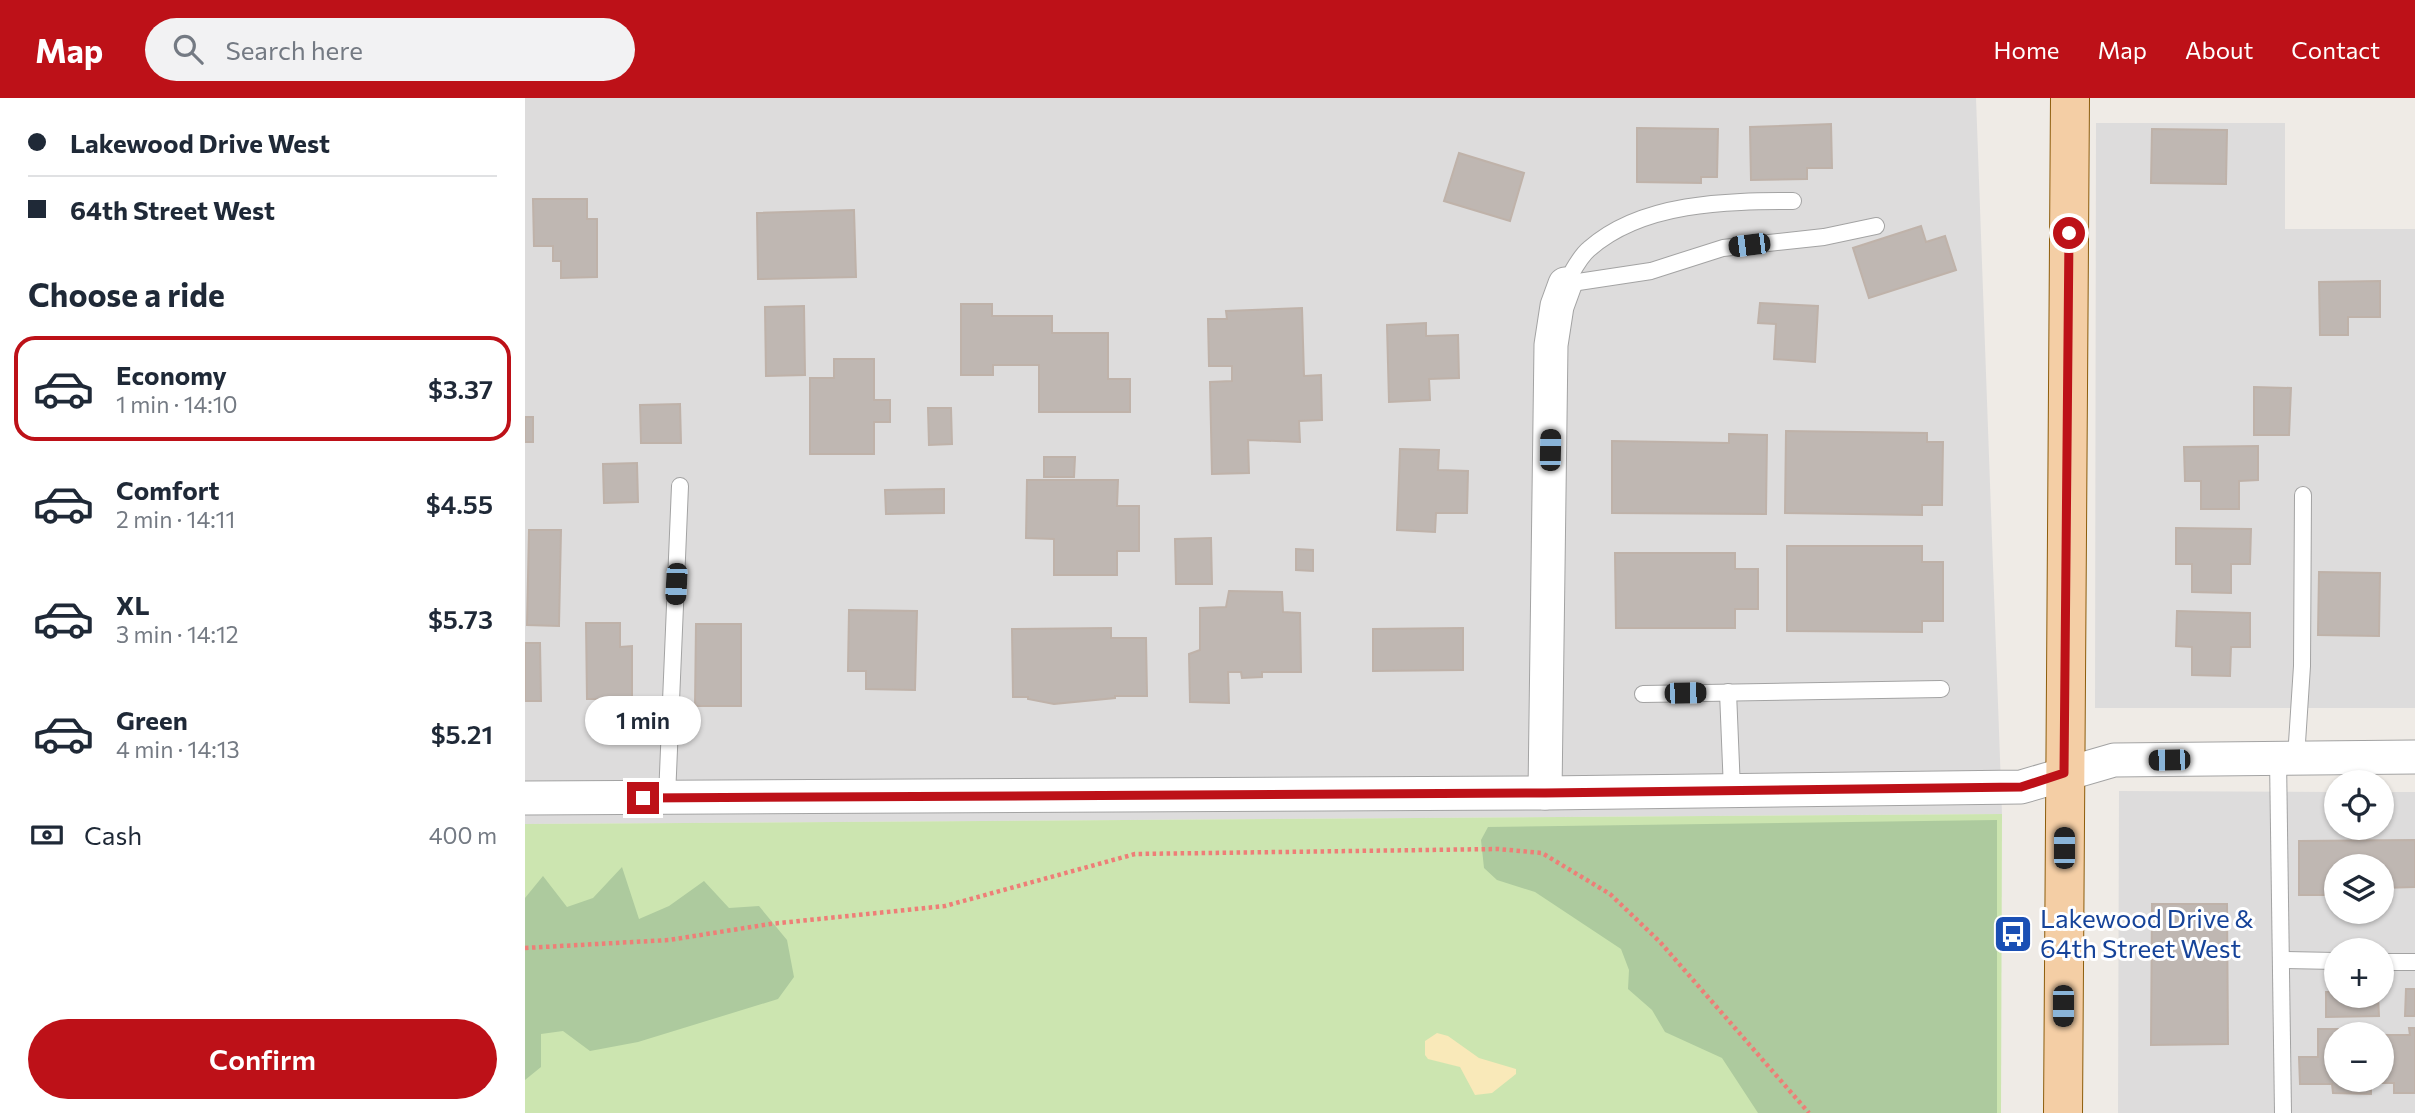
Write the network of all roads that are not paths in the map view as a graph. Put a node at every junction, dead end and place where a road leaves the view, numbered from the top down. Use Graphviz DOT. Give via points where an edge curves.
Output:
graph roads {
  1 [pos="2070,98"];
  2 [pos="1793,201"];
  3 [pos="1876,226"];
  4 [pos="1565,284"];
  5 [pos="680,486"];
  6 [pos="2304,495"];
  7 [pos="1941,689"];
  8 [pos="1728,692"];
  9 [pos="1643,694"];
  10 [pos="2415,757"];
  11 [pos="2287,758"];
  12 [pos="2064,773"];
  13 [pos="1732,790"];
  14 [pos="1545,793"];
  15 [pos="667,797"];
  16 [pos="525,798"];
  17 [pos="2281,960"];
  18 [pos="2324,961"];
  19 [pos="2394,961"];
  20 [pos="2415,962"];
  21 [pos="2063,1113"];
  22 [pos="2283,1113"];
  1 -- 12 [label="main road"];
  2 -- 4 [label="lane" via="1734,201 1675,210 1623,227 1587,249"];
  3 -- 4 [label="lane" via="1723,248 1651,271"];
  4 -- 14 [label="street" via="1551,345"];
  5 -- 15 [label="lane"];
  6 -- 11 [label="lane" via="2302,666"];
  7 -- 8 [label="lane"];
  8 -- 9 [label="lane"];
  8 -- 13 [label="lane"];
  10 -- 11 [label="street"];
  11 -- 12 [label="street" via="2114,760"];
  11 -- 17 [label="lane"];
  12 -- 13 [label="street" via="2021,787"];
  12 -- 21 [label="main road"];
  13 -- 14 [label="street"];
  14 -- 15 [label="street"];
  15 -- 16 [label="street"];
  17 -- 18 [label="lane"];
  17 -- 22 [label="lane"];
  19 -- 20 [label="lane"];
}
